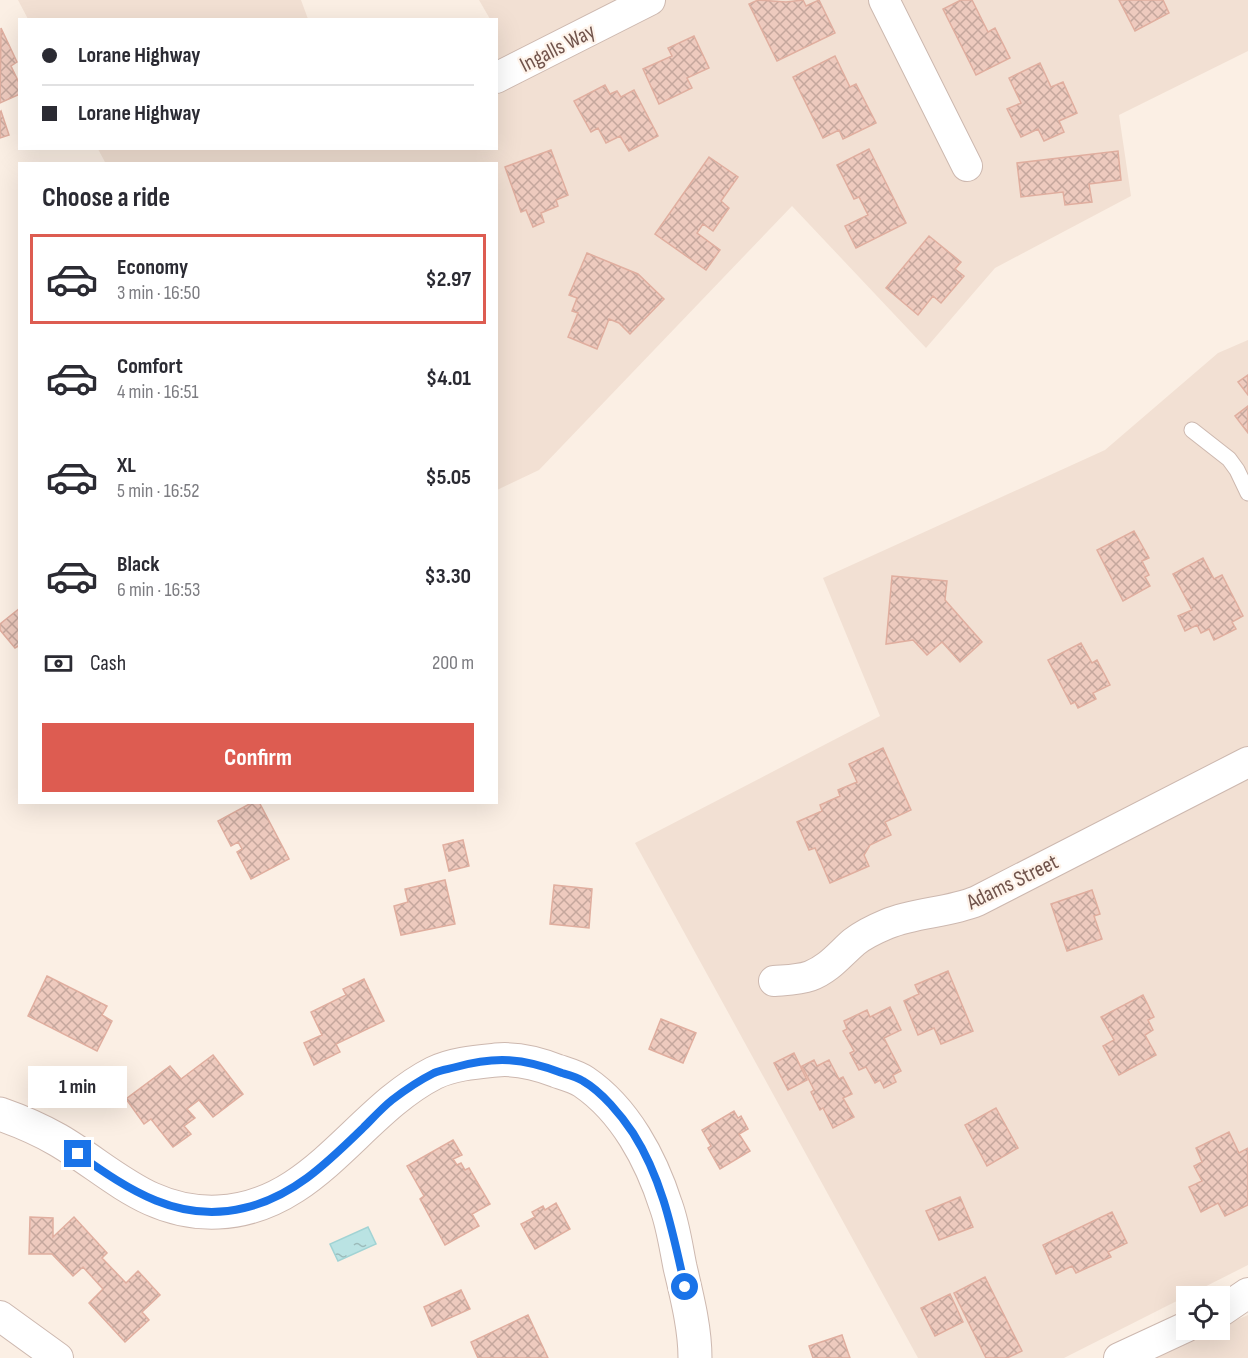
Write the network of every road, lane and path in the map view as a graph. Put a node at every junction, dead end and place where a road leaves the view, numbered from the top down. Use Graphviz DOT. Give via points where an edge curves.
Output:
graph roads {
  1 [pos="650,0"];
  2 [pos="884,0"];
  3 [pos="498,77"];
  4 [pos="967,166"];
  5 [pos="1192,430"];
  6 [pos="1248,493"];
  7 [pos="1248,762"];
  8 [pos="774,981"];
  9 [pos="0,1114"];
  10 [pos="1248,1293"];
  11 [pos="1230,1305"];
  12 [pos="0,1316"];
  13 [pos="1176,1332"];
  14 [pos="58,1358"];
  15 [pos="696,1358"];
  16 [pos="1119,1358"];
  1 -- 3 [label="street, Ingalls Way"];
  2 -- 4 [label="street"];
  5 -- 6 [label="lane" via="1229,459"];
  7 -- 8 [label="street, Adams Street" via="977,901 889,923 857,939 825,969 811,976"];
  9 -- 15 [label="street" via="59,1140 116,1181 157,1202 191,1212 220,1212 245,1208 299,1185 392,1101 436,1072 486,1061 538,1063 583,1081 633,1133 666,1207"];
  10 -- 11 [label="street"];
  12 -- 14 [label="street"];
  13 -- 16 [label="street"];
}
